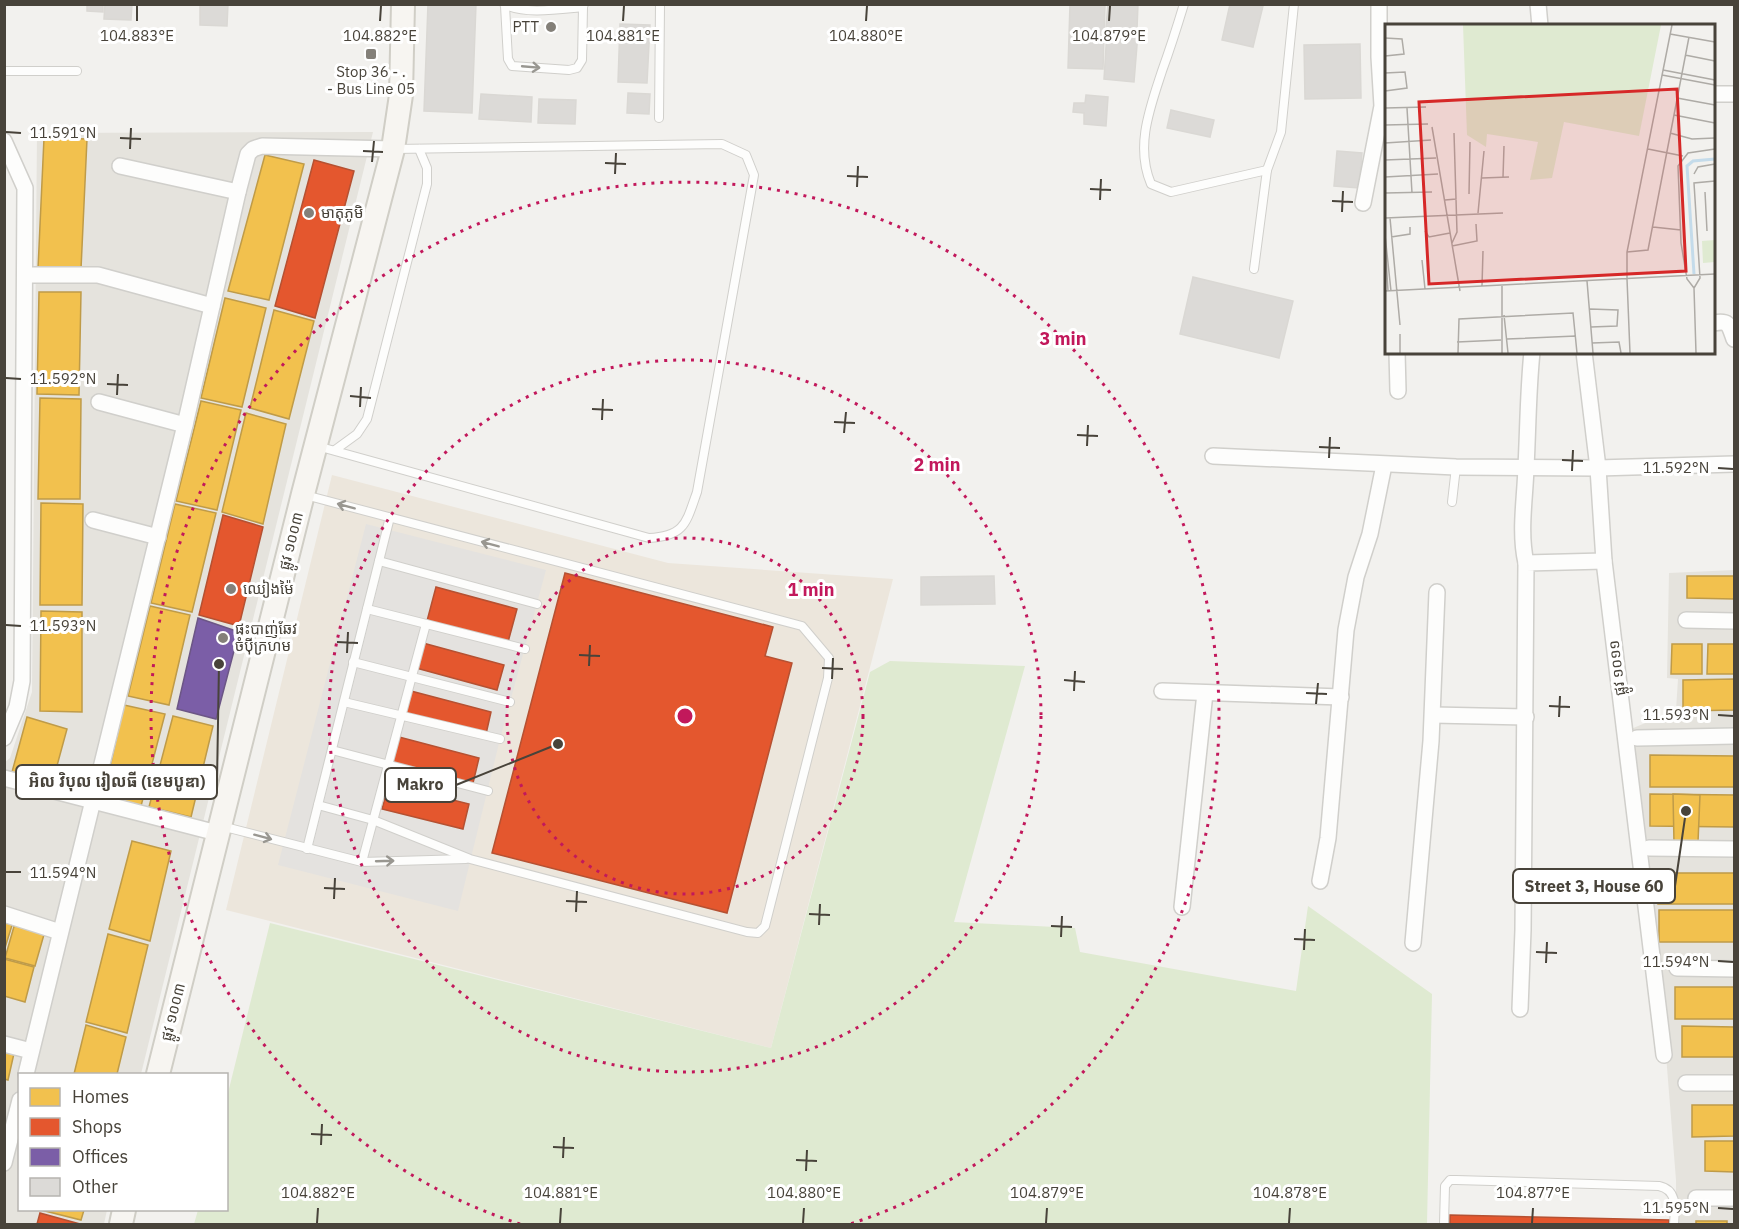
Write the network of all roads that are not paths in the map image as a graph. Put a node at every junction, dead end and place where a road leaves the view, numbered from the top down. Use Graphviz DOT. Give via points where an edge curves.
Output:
graph roads {
  1 [pos="403,4"];
  2 [pos="660,4"];
  3 [pos="1184,4"];
  4 [pos="1294,4"];
  5 [pos="1379,4"];
  6 [pos="1538,4"];
  7 [pos="505,5"];
  8 [pos="583,5"];
  9 [pos="1540,24"];
  10 [pos="4,71"];
  11 [pos="77,71"];
  12 [pos="1715,94"];
  13 [pos="1734,94"];
  14 [pos="659,117"];
  15 [pos="4,141"];
  16 [pos="393,149"];
  17 [pos="418,149"];
  18 [pos="120,166"];
  19 [pos="1267,170"];
  20 [pos="238,192"];
  21 [pos="1363,203"];
  22 [pos="1254,269"];
  23 [pos="25,275"];
  24 [pos="212,306"];
  25 [pos="1715,322"];
  26 [pos="1734,339"];
  27 [pos="1397,354"];
  28 [pos="1532,354"];
  29 [pos="1584,354"];
  30 [pos="1398,391"];
  31 [pos="99,402"];
  32 [pos="185,425"];
  33 [pos="325,448"];
  34 [pos="1213,456"];
  35 [pos="1384,465"];
  36 [pos="1734,465"];
  37 [pos="1456,467"];
  38 [pos="1526,468"];
  39 [pos="1598,468"];
  40 [pos="303,494"];
  41 [pos="1452,502"];
  42 [pos="390,517"];
  43 [pos="93,520"];
  44 [pos="158,537"];
  45 [pos="379,561"];
  46 [pos="1604,561"];
  47 [pos="1526,563"];
  48 [pos="1437,592"];
  49 [pos="537,604"];
  50 [pos="367,609"];
  51 [pos="1686,620"];
  52 [pos="1734,621"];
  53 [pos="426,624"];
  54 [pos="525,650"];
  55 [pos="353,662"];
  56 [pos="411,677"];
  57 [pos="1162,691"];
  58 [pos="1205,693"];
  59 [pos="1341,697"];
  60 [pos="344,702"];
  61 [pos="510,702"];
  62 [pos="1432,715"];
  63 [pos="401,716"];
  64 [pos="1526,717"];
  65 [pos="1734,736"];
  66 [pos="4,738"];
  67 [pos="1637,738"];
  68 [pos="500,740"];
  69 [pos="332,750"];
  70 [pos="388,765"];
  71 [pos="4,778"];
  72 [pos="488,791"];
  73 [pos="93,802"];
  74 [pos="318,805"];
  75 [pos="373,820"];
  76 [pos="218,829"];
  77 [pos="1649,848"];
  78 [pos="308,849"];
  79 [pos="1734,849"];
  80 [pos="470,859"];
  81 [pos="362,862"];
  82 [pos="1320,881"];
  83 [pos="1182,907"];
  84 [pos="4,914"];
  85 [pos="60,932"];
  86 [pos="1413,943"];
  87 [pos="1677,968"];
  88 [pos="1734,969"];
  89 [pos="1520,1009"];
  90 [pos="4,1044"];
  91 [pos="31,1051"];
  92 [pos="1664,1055"];
  93 [pos="26,1073"];
  94 [pos="158,1073"];
  95 [pos="1686,1083"];
  96 [pos="1734,1083"];
  97 [pos="18,1108"];
  98 [pos="4,1163"];
  99 [pos="1696,1198"];
  100 [pos="1734,1198"];
  101 [pos="1444,1224"];
  102 [pos="1674,1224"];
  1 -- 16 [label="main road, ផ្លូវ ១០០៣" via="401,95"];
  2 -- 14 [label="lane"];
  3 -- 19 [label="lane" via="1146,122 1143,150 1151,184 1171,192"];
  4 -- 19 [label="lane" via="1281,132"];
  5 -- 21 [label="street" via="1382,106"];
  6 -- 9 [label="street"];
  7 -- 8 [label="lane" via="549,11"];
  7 -- 8 [label="lane, one-way" via="508,58 512,66 569,70 577,68 582,60"];
  10 -- 11 [label="lane"];
  12 -- 13 [label="street"];
  15 -- 23 [label="street" via="25,188"];
  16 -- 17 [label="lane"];
  16 -- 20 [label="street" via="262,146 248,154"];
  16 -- 33 [label="main road, ផ្លូវ ១០០៣"];
  17 -- 33 [label="lane" via="427,168 427,184 367,419 357,434"];
  17 -- 33 [label="lane" via="722,144 746,155 754,175 697,492 685,525 667,537 649,538"];
  18 -- 20 [label="street"];
  19 -- 22 [label="lane"];
  20 -- 24 [label="street"];
  23 -- 24 [label="street" via="98,275"];
  23 -- 66 [label="street" via="22,681 17,707"];
  24 -- 32 [label="street"];
  25 -- 26 [label="street" via="1727,323"];
  27 -- 30 [label="street"];
  28 -- 38 [label="street"];
  29 -- 39 [label="street, ផ្លូវ ១០១១"];
  31 -- 32 [label="street"];
  32 -- 44 [label="street"];
  33 -- 40 [label="main road, ផ្លូវ ១០០៣"];
  34 -- 35 [label="street"];
  35 -- 37 [label="street"];
  35 -- 59 [label="street" via="1346,630"];
  36 -- 39 [label="street"];
  37 -- 38 [label="street"];
  37 -- 41 [label="lane"];
  38 -- 39 [label="street"];
  38 -- 47 [label="street" via="1522,545"];
  39 -- 46 [label="street, ផ្លូវ ១០១១"];
  42 -- 40 [label="lane, one-way"];
  40 -- 76 [label="main road, ផ្លូវ ១០០៣"];
  42 -- 45 [label="lane"];
  80 -- 42 [label="lane, one-way" via="758,933 765,926 823,700 829,658 802,626"];
  43 -- 44 [label="street"];
  44 -- 73 [label="street"];
  45 -- 49 [label="lane"];
  45 -- 50 [label="lane"];
  46 -- 47 [label="street"];
  46 -- 92 [label="street, ផ្លូវ ១០១១"];
  47 -- 64 [label="street"];
  48 -- 62 [label="street"];
  50 -- 53 [label="lane"];
  50 -- 55 [label="lane"];
  51 -- 52 [label="street"];
  53 -- 54 [label="lane"];
  53 -- 56 [label="lane"];
  55 -- 56 [label="lane"];
  55 -- 60 [label="lane"];
  56 -- 61 [label="lane"];
  56 -- 63 [label="lane"];
  57 -- 58 [label="street"];
  58 -- 59 [label="street"];
  58 -- 83 [label="street"];
  59 -- 82 [label="street" via="1328,838"];
  60 -- 63 [label="lane"];
  60 -- 69 [label="lane"];
  62 -- 64 [label="street"];
  62 -- 86 [label="street"];
  63 -- 68 [label="lane"];
  63 -- 70 [label="lane"];
  64 -- 89 [label="street"];
  65 -- 67 [label="street"];
  69 -- 70 [label="lane"];
  69 -- 74 [label="lane"];
  70 -- 72 [label="lane"];
  70 -- 75 [label="lane"];
  71 -- 73 [label="street"];
  73 -- 76 [label="street"];
  73 -- 85 [label="street"];
  74 -- 75 [label="lane"];
  74 -- 78 [label="lane"];
  75 -- 80 [label="lane"];
  75 -- 81 [label="lane"];
  76 -- 78 [label="lane, one-way"];
  76 -- 94 [label="main road, ផ្លូវ ១០០៣"];
  77 -- 79 [label="street"];
  78 -- 81 [label="lane"];
  81 -- 80 [label="lane, one-way"];
  84 -- 85 [label="street"];
  85 -- 91 [label="street"];
  87 -- 88 [label="street"];
  90 -- 91 [label="street"];
  91 -- 93 [label="street"];
  95 -- 96 [label="street"];
  97 -- 98 [label="street"];
  99 -- 100 [label="street"];
  101 -- 102 [label="lane" via="1445,1186 1456,1180 1666,1187 1675,1202"];
}
